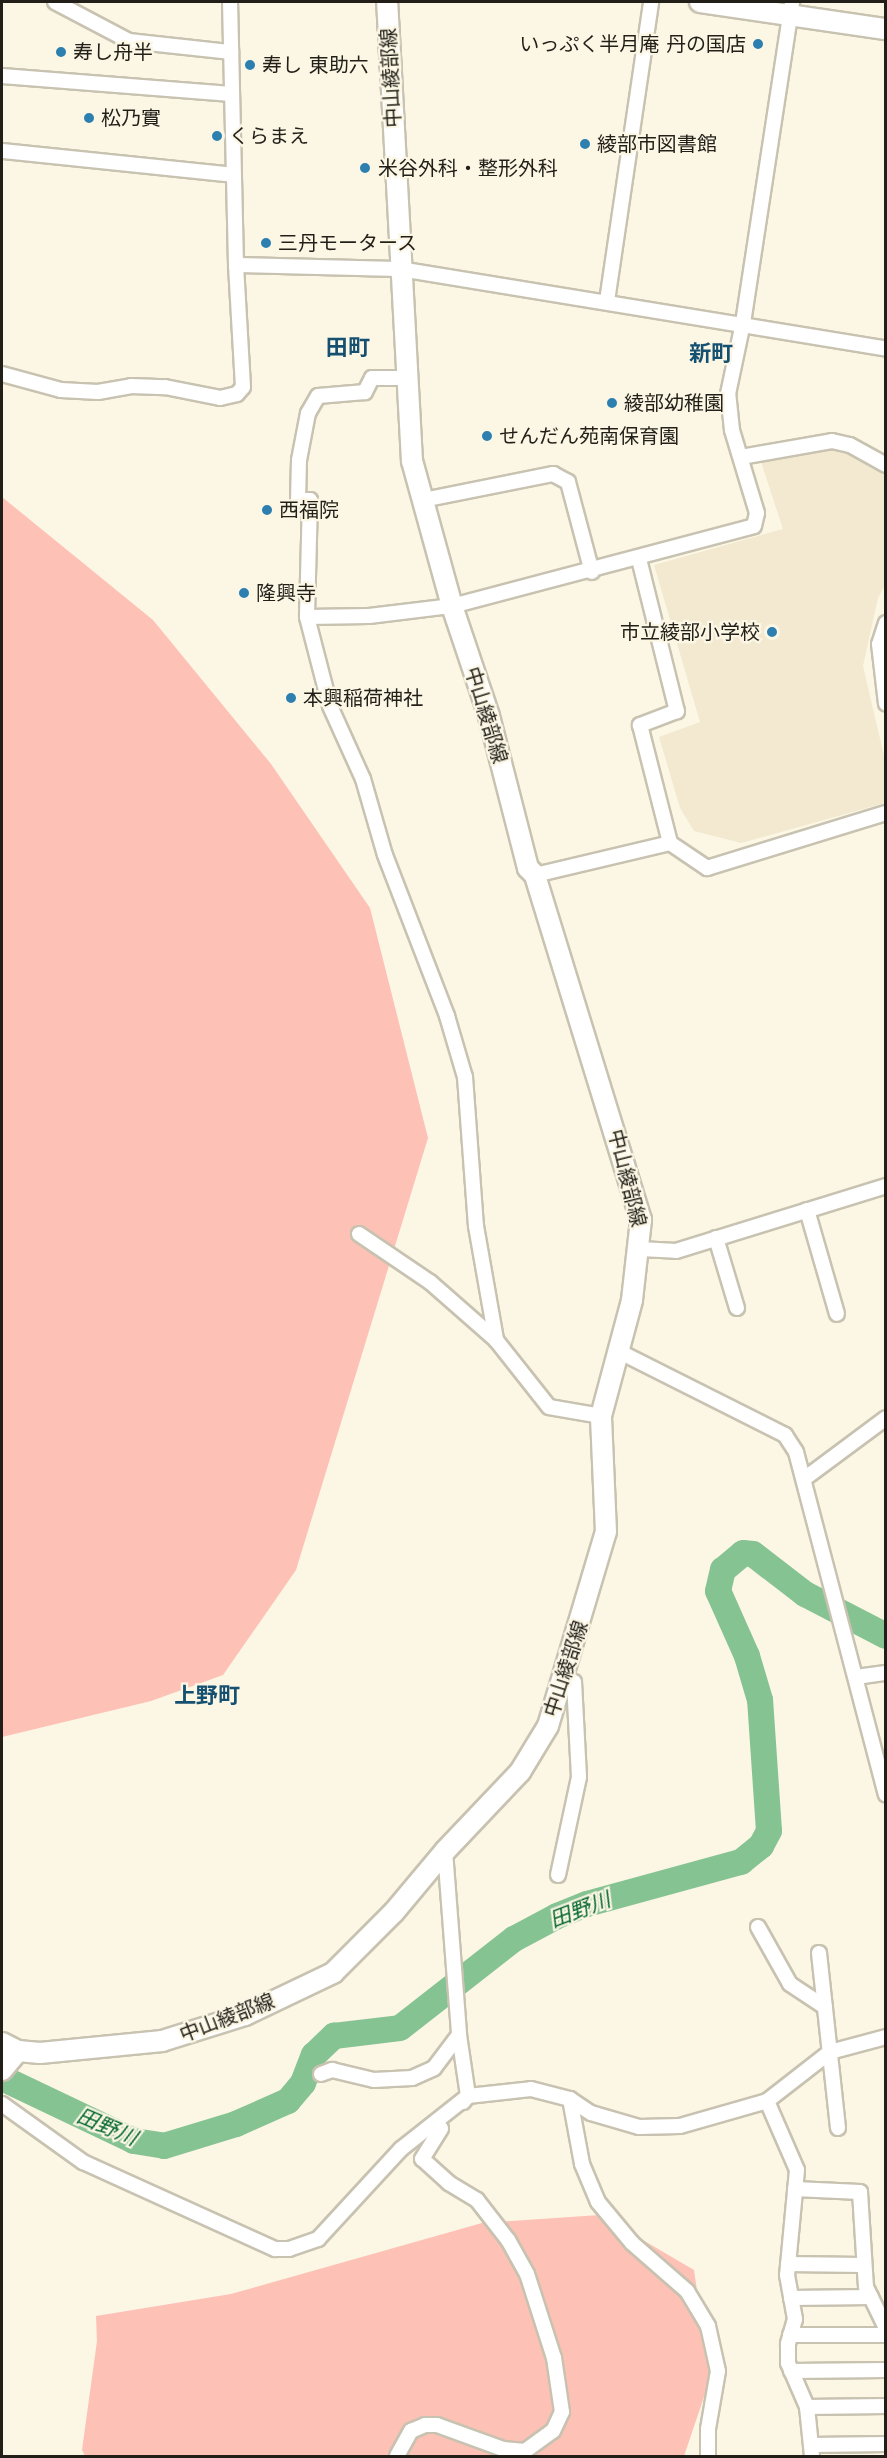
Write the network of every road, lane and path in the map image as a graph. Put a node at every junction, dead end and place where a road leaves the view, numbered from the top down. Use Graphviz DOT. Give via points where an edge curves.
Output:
graph roads {
  1 [pos="55,2"];
  2 [pos="230,2"];
  3 [pos="387,2"];
  4 [pos="651,2"];
  5 [pos="700,2"];
  6 [pos="791,8"];
  7 [pos="885,29"];
  8 [pos="231,52"];
  9 [pos="2,76"];
  10 [pos="231,94"];
  11 [pos="2,151"];
  12 [pos="233,175"];
  13 [pos="236,266"];
  14 [pos="400,269"];
  15 [pos="607,301"];
  16 [pos="743,323"];
  17 [pos="885,348"];
  18 [pos="2,374"];
  19 [pos="405,378"];
  20 [pos="741,457"];
  21 [pos="885,465"];
  22 [pos="423,500"];
  23 [pos="639,559"];
  24 [pos="592,572"];
  25 [pos="452,606"];
  26 [pos="307,617"];
  27 [pos="885,623"];
  28 [pos="885,704"];
  29 [pos="885,813"];
  30 [pos="670,843"];
  31 [pos="535,875"];
  32 [pos="885,1186"];
  33 [pos="807,1210"];
  34 [pos="359,1234"];
  35 [pos="716,1238"];
  36 [pos="640,1250"];
  37 [pos="737,1308"];
  38 [pos="837,1314"];
  39 [pos="496,1340"];
  40 [pos="618,1351"];
  41 [pos="601,1416"];
  42 [pos="885,1418"];
  43 [pos="804,1479"];
  44 [pos="885,1673"];
  45 [pos="856,1677"];
  46 [pos="563,1680"];
  47 [pos="880,1749"];
  48 [pos="885,1794"];
  49 [pos="445,1851"];
  50 [pos="558,1875"];
  51 [pos="758,1927"];
  52 [pos="819,1953"];
  53 [pos="825,2007"];
  54 [pos="459,2035"];
  55 [pos="885,2037"];
  56 [pos="10,2047"];
  57 [pos="830,2052"];
  58 [pos="2,2069"];
  59 [pos="321,2074"];
  60 [pos="468,2096"];
  61 [pos="570,2099"];
  62 [pos="767,2101"];
  63 [pos="2,2104"];
  64 [pos="838,2128"];
  65 [pos="795,2189"];
  66 [pos="788,2264"];
  67 [pos="862,2265"];
  68 [pos="871,2297"];
  69 [pos="791,2298"];
  70 [pos="885,2328"];
  71 [pos="790,2336"];
  72 [pos="885,2336"];
  73 [pos="885,2370"];
  74 [pos="791,2371"];
  75 [pos="885,2406"];
  76 [pos="807,2408"];
  77 [pos="885,2444"];
  78 [pos="812,2451"];
  79 [pos="397,2457"];
  80 [pos="708,2457"];
  1 -- 8 [label="street" via="129,41"];
  2 -- 8 [label="street"];
  3 -- 14 [label="main road, 中山綾部線"];
  4 -- 15 [label="street"];
  5 -- 6 [label="main road"];
  6 -- 7 [label="main road"];
  6 -- 16 [label="street"];
  8 -- 10 [label="street"];
  9 -- 10 [label="street"];
  10 -- 12 [label="street"];
  11 -- 12 [label="street"];
  12 -- 13 [label="street"];
  13 -- 14 [label="street"];
  13 -- 18 [label="street" via="244,377 237,394 220,398 165,387 132,386 98,392 61,390"];
  14 -- 15 [label="street"];
  14 -- 19 [label="main road, 中山綾部線"];
  15 -- 16 [label="street"];
  16 -- 17 [label="street"];
  16 -- 20 [label="street" via="728,394 732,430"];
  19 -- 22 [label="main road, 中山綾部線" via="412,461"];
  19 -- 26 [label="street" via="372,378 365,392 318,396 308,413 299,460 298,500 310,500"];
  20 -- 21 [label="street" via="832,441"];
  20 -- 23 [label="street" via="757,513 754,526"];
  22 -- 24 [label="street" via="553,474 568,482"];
  22 -- 25 [label="main road, 中山綾部線"];
  23 -- 24 [label="street"];
  23 -- 30 [label="street" via="677,711 640,725"];
  24 -- 25 [label="street"];
  25 -- 26 [label="street" via="369,616"];
  25 -- 31 [label="main road, 中山綾部線" via="489,716 528,868"];
  26 -- 39 [label="street" via="330,706 363,779 465,1077 476,1226"];
  27 -- 28 [label="street" via="879,644"];
  29 -- 30 [label="street" via="707,868"];
  30 -- 31 [label="street"];
  31 -- 36 [label="main road, 中山綾部線" via="631,1178 641,1220"];
  32 -- 33 [label="street"];
  33 -- 35 [label="street"];
  33 -- 38 [label="street"];
  34 -- 39 [label="street" via="430,1282"];
  35 -- 36 [label="street" via="676,1251"];
  35 -- 37 [label="street"];
  36 -- 40 [label="main road, 中山綾部線"];
  39 -- 41 [label="street" via="549,1407"];
  40 -- 41 [label="main road, 中山綾部線"];
  40 -- 43 [label="street" via="785,1435 796,1452"];
  41 -- 46 [label="main road, 中山綾部線" via="606,1532"];
  42 -- 43 [label="street"];
  43 -- 45 [label="street"];
  44 -- 45 [label="street"];
  45 -- 47 [label="street"];
  46 -- 49 [label="main road, 中山綾部線" via="548,1726 520,1772"];
  46 -- 50 [label="street" via="574,1682 579,1777"];
  47 -- 48 [label="street"];
  49 -- 54 [label="street"];
  49 -- 56 [label="main road, 中山綾部線" via="394,1912 333,1973 244,2015 162,2041 40,2053"];
  51 -- 53 [label="street" via="789,1984"];
  52 -- 53 [label="street"];
  53 -- 57 [label="street"];
  54 -- 59 [label="street" via="434,2068 412,2078 374,2079 332,2070"];
  54 -- 60 [label="street"];
  55 -- 57 [label="street"];
  56 -- 58 [label="main road, 中山綾部線"];
  57 -- 62 [label="street"];
  57 -- 64 [label="street"];
  60 -- 61 [label="street" via="531,2089"];
  60 -- 63 [label="street" via="401,2149 318,2239 289,2248 275,2248 83,2162"];
  60 -- 79 [label="street" via="428,2144 422,2159 448,2184 477,2200 508,2240 526,2274 554,2358 562,2412 553,2431 525,2451 503,2449 437,2425 425,2425 411,2431"];
  61 -- 62 [label="street" via="591,2114 639,2127 680,2126"];
  61 -- 80 [label="street" via="582,2164 598,2202 632,2242 687,2291 708,2326 718,2371 708,2429"];
  62 -- 65 [label="street" via="797,2170"];
  65 -- 66 [label="street"];
  65 -- 67 [label="street" via="860,2192"];
  66 -- 67 [label="street"];
  66 -- 69 [label="street"];
  67 -- 68 [label="street"];
  68 -- 69 [label="street"];
  68 -- 70 [label="street"];
  69 -- 71 [label="street" via="795,2319"];
  71 -- 72 [label="street"];
  71 -- 74 [label="street"];
  73 -- 74 [label="street"];
  74 -- 76 [label="street"];
  75 -- 76 [label="street"];
  76 -- 78 [label="street"];
  77 -- 78 [label="street"];
}
